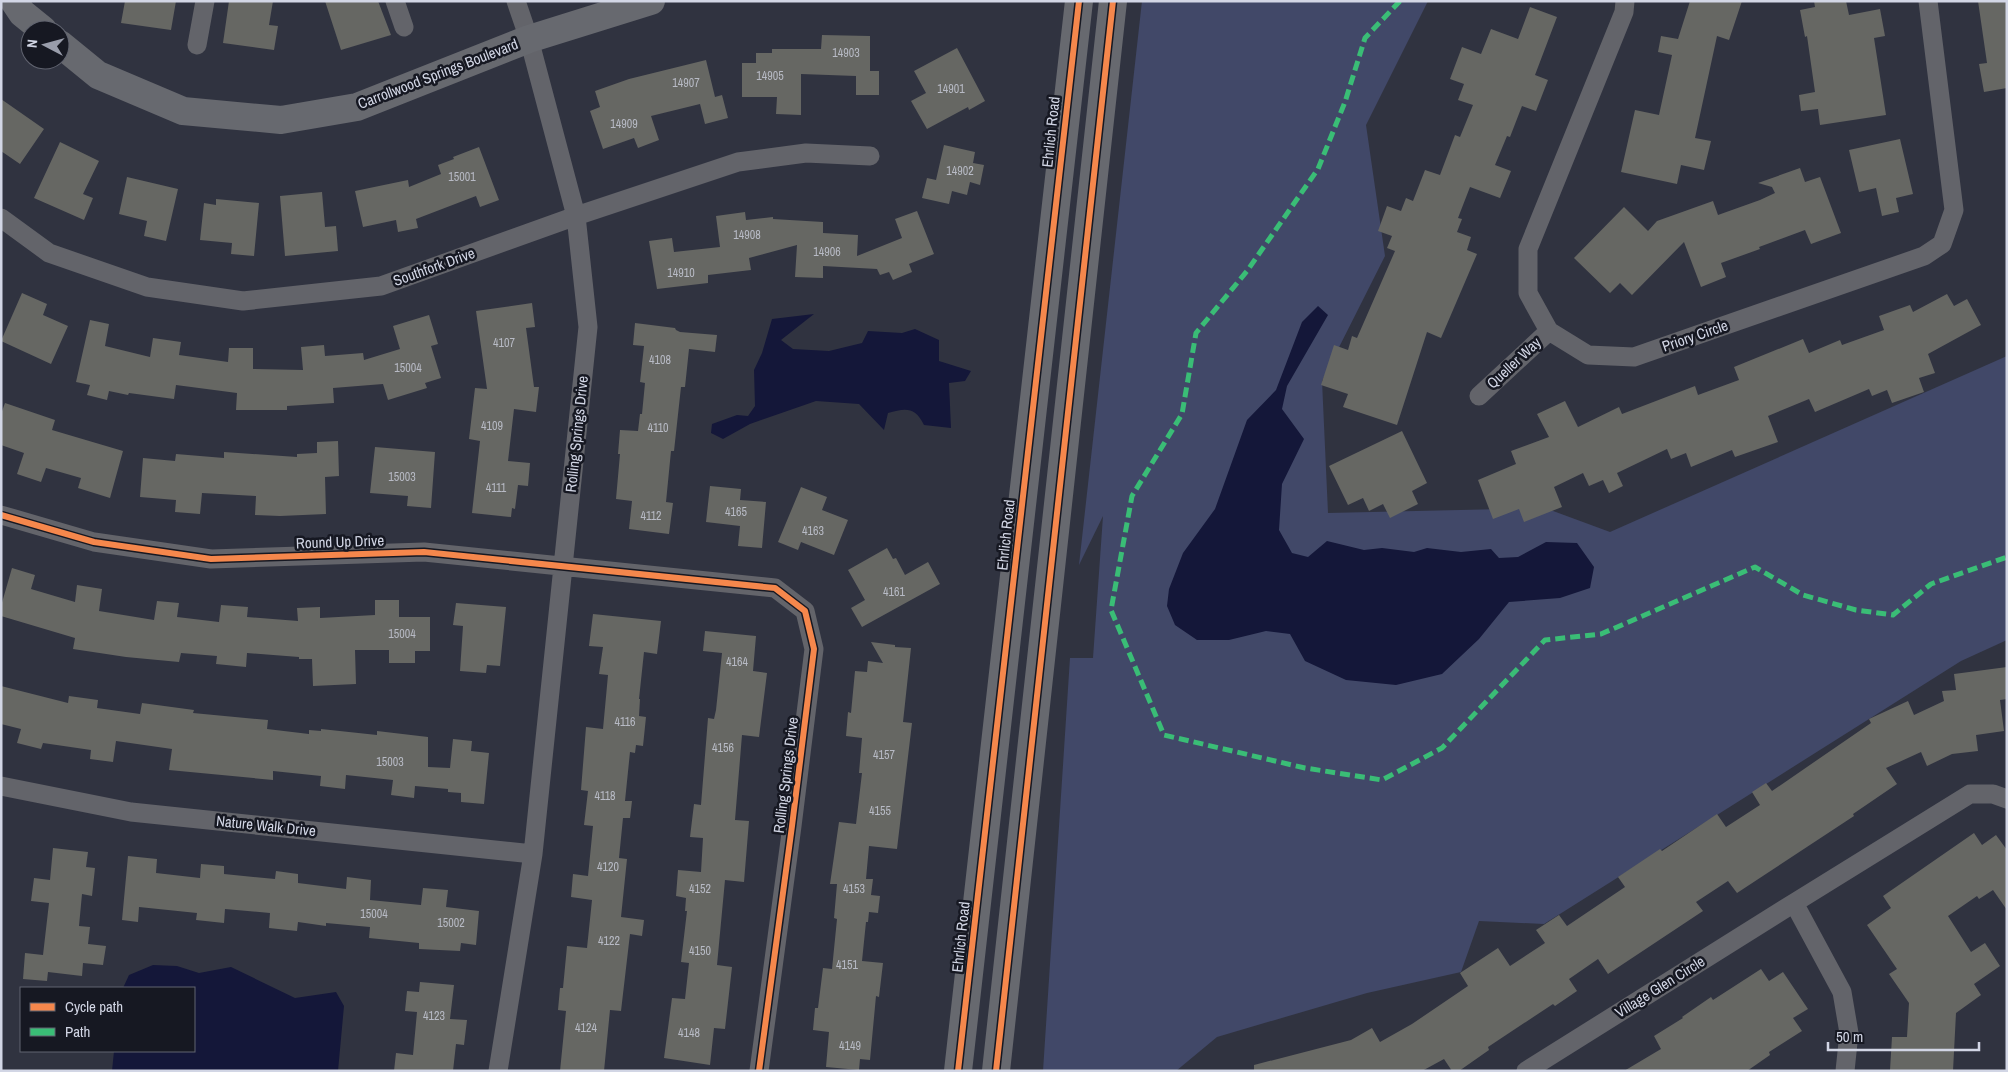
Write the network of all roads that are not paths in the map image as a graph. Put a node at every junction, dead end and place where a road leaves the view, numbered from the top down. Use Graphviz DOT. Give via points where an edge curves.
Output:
graph roads {
  1 [pos="14,1"];
  2 [pos="206,1"];
  3 [pos="395,1"];
  4 [pos="516,1"];
  5 [pos="651,1"];
  6 [pos="1079,1"];
  7 [pos="1109,1"];
  8 [pos="1625,1"];
  9 [pos="1928,1"];
  10 [pos="1113,2"];
  11 [pos="31,20"];
  12 [pos="404,26"];
  13 [pos="529,39"];
  14 [pos="197,45"];
  15 [pos="70,52"];
  16 [pos="870,156"];
  17 [pos="576,216"];
  18 [pos="1,218"];
  19 [pos="1549,331"];
  20 [pos="1478,396"];
  21 [pos="1,515"];
  22 [pos="564,567"];
  23 [pos="684,579"];
  24 [pos="2,789"];
  25 [pos="2007,799"];
  26 [pos="533,854"];
  27 [pos="1794,903"];
  28 [pos="498,1071"];
  29 [pos="759,1071"];
  30 [pos="958,1071"];
  31 [pos="996,1071"];
  32 [pos="1526,1071"];
  33 [pos="1846,1071"];
  1 -- 11 [label="main road"];
  2 -- 14 [label="street"];
  3 -- 12 [label="street"];
  4 -- 13 [label="street, Rolling Springs Drive"];
  5 -- 13 [label="main road, Carrollwood Springs Boulevard"];
  6 -- 30 [label="main road, Ehrlich Road"];
  7 -- 10 [label="main road"];
  8 -- 19 [label="street, Priory Circle" via="1624,12 1528,249 1528,293"];
  9 -- 19 [label="street, Priory Circle" via="1954,210 1942,244 1924,256 1634,357 1588,355"];
  10 -- 31 [label="main road"];
  13 -- 15 [label="main road, Carrollwood Springs Boulevard" via="357,107 280,120 183,111 98,75"];
  13 -- 17 [label="street, Rolling Springs Drive"];
  16 -- 17 [label="street, Southfork Drive" via="806,153 738,162"];
  17 -- 18 [label="street, Southfork Drive" via="381,286 243,301 138,284 49,253"];
  17 -- 22 [label="street, Rolling Springs Drive" via="588,327"];
  19 -- 20 [label="street, Queller Way"];
  21 -- 22 [label="street, Round Up Drive" via="94,542 210,558 424,552"];
  22 -- 23 [label="street, Round Up Drive"];
  22 -- 26 [label="street, Rolling Springs Drive"];
  23 -- 29 [label="street, Rolling Springs Drive" via="775,588 805,611 814,648"];
  24 -- 26 [label="street, Nature Walk Drive" via="131,812"];
  25 -- 27 [label="street, Village Glen Circle" via="1993,794 1970,794"];
  26 -- 28 [label="street, Rolling Springs Drive"];
  27 -- 32 [label="street, Village Glen Circle"];
  27 -- 33 [label="street" via="1842,992 1849,1033"];
}
